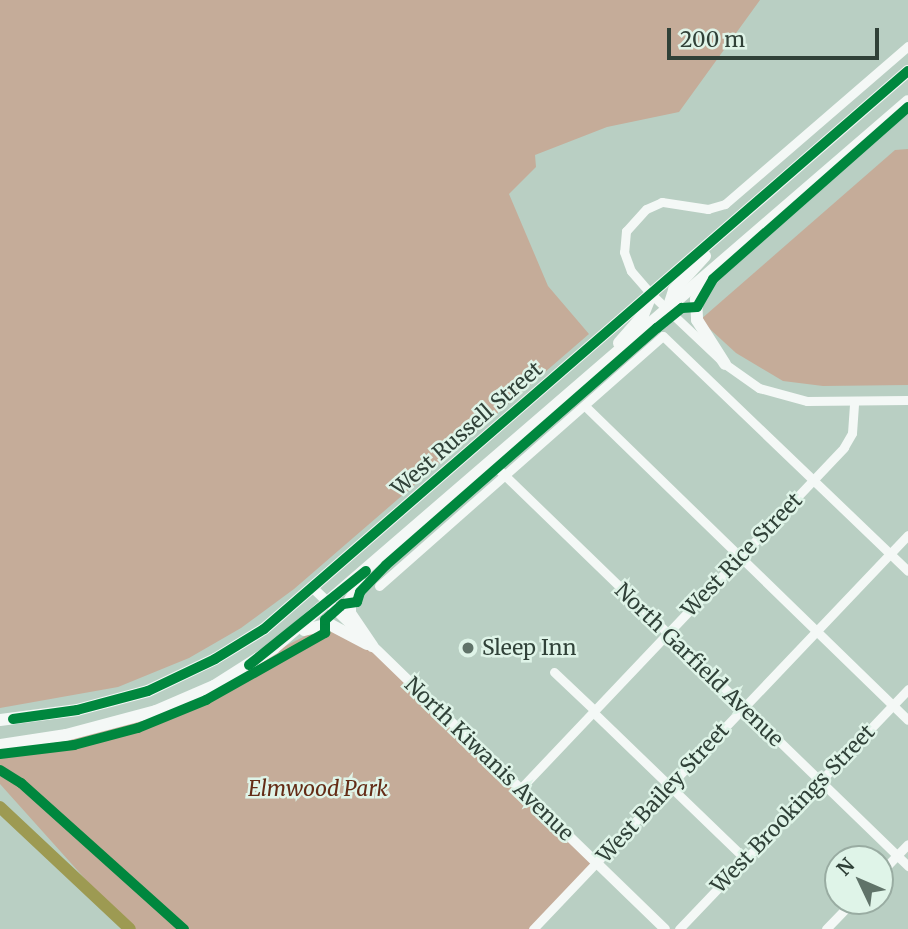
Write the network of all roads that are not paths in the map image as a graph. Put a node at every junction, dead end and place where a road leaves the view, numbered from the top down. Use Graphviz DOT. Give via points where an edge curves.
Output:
graph roads {
  1 [pos="908,46"];
  2 [pos="908,71"];
  3 [pos="908,101"];
  4 [pos="743,214"];
  5 [pos="735,251"];
  6 [pos="651,293"];
  7 [pos="668,309"];
  8 [pos="724,364"];
  9 [pos="589,378"];
  10 [pos="908,400"];
  11 [pos="854,401"];
  12 [pos="585,406"];
  13 [pos="491,463"];
  14 [pos="504,477"];
  15 [pos="813,480"];
  16 [pos="908,535"];
  17 [pos="393,548"];
  18 [pos="890,554"];
  19 [pos="740,557"];
  20 [pos="908,571"];
  21 [pos="379,586"];
  22 [pos="313,588"];
  23 [pos="328,604"];
  24 [pos="816,631"];
  25 [pos="666,633"];
  26 [pos="279,644"];
  27 [pos="372,646"];
  28 [pos="554,672"];
  29 [pos="908,689"];
  30 [pos="892,705"];
  31 [pos="743,708"];
  32 [pos="594,711"];
  33 [pos="0,720"];
  34 [pos="908,720"];
  35 [pos="0,745"];
  36 [pos="819,782"];
  37 [pos="669,786"];
  38 [pos="520,789"];
  39 [pos="908,844"];
  40 [pos="897,856"];
  41 [pos="745,859"];
  42 [pos="894,859"];
  43 [pos="596,863"];
  44 [pos="908,866"];
  45 [pos="840,915"];
  46 [pos="533,929"];
  47 [pos="665,929"];
  48 [pos="679,929"];
  49 [pos="826,929"];
  1 -- 6 [label="street" via="725,204 708,209 662,202 638,215 626,231 624,252 631,271"];
  2 -- 4 [label="highway, West Russell Street"];
  3 -- 5 [label="highway, West Russell Street"];
  4 -- 6 [label="highway, West Russell Street"];
  4 -- 7 [label="highway" via="674,289"];
  5 -- 7 [label="highway, West Russell Street"];
  5 -- 8 [label="highway" via="702,286 694,307 699,325"];
  6 -- 7 [label="street"];
  6 -- 9 [label="highway" via="643,315"];
  6 -- 22 [label="highway, West Russell Street"];
  7 -- 8 [label="street"];
  7 -- 9 [label="highway, West Russell Street"];
  8 -- 11 [label="street" via="747,381 782,396"];
  9 -- 13 [label="highway, West Russell Street"];
  10 -- 11 [label="street"];
  11 -- 15 [label="street, West Rice Street" via="850,439"];
  12 -- 14 [label="street"];
  12 -- 15 [label="street" via="663,336"];
  12 -- 19 [label="street"];
  13 -- 14 [label="street, North Garfield Avenue"];
  13 -- 17 [label="highway, West Russell Street"];
  14 -- 21 [label="street"];
  14 -- 25 [label="street, North Garfield Avenue"];
  15 -- 18 [label="street"];
  15 -- 19 [label="street, West Rice Street"];
  16 -- 18 [label="street, West Bailey Street"];
  17 -- 23 [label="highway, West Russell Street"];
  17 -- 27 [label="highway" via="350,600 353,619"];
  18 -- 20 [label="street"];
  18 -- 24 [label="street, West Bailey Street"];
  19 -- 24 [label="street"];
  19 -- 25 [label="street, West Rice Street"];
  22 -- 23 [label="main road, North Kiwanis Avenue"];
  22 -- 33 [label="highway, West Russell Street" via="239,645 170,681 77,710"];
  23 -- 26 [label="highway, West Russell Street"];
  23 -- 27 [label="main road, North Kiwanis Avenue"];
  24 -- 30 [label="street"];
  24 -- 31 [label="street, West Bailey Street"];
  25 -- 31 [label="street, North Garfield Avenue"];
  25 -- 32 [label="street, West Rice Street"];
  26 -- 27 [label="highway" via="323,624 343,629"];
  26 -- 35 [label="highway, West Russell Street" via="214,686 156,711 66,735"];
  27 -- 38 [label="main road, North Kiwanis Avenue"];
  28 -- 32 [label="street"];
  29 -- 30 [label="street, West Brookings Street"];
  30 -- 34 [label="street"];
  30 -- 36 [label="street, West Brookings Street"];
  31 -- 36 [label="street, North Garfield Avenue"];
  31 -- 37 [label="street, West Bailey Street"];
  32 -- 37 [label="street"];
  32 -- 38 [label="street, West Rice Street"];
  36 -- 40 [label="street, North Garfield Avenue"];
  36 -- 41 [label="street, West Brookings Street"];
  37 -- 41 [label="street"];
  37 -- 43 [label="street, West Bailey Street"];
  38 -- 43 [label="main road, North Kiwanis Avenue"];
  39 -- 40 [label="street"];
  40 -- 42 [label="street"];
  40 -- 44 [label="street, North Garfield Avenue"];
  41 -- 48 [label="street, West Brookings Street"];
  43 -- 46 [label="street, West Bailey Street"];
  43 -- 47 [label="main road, North Kiwanis Avenue"];
  45 -- 49 [label="street"];
}
